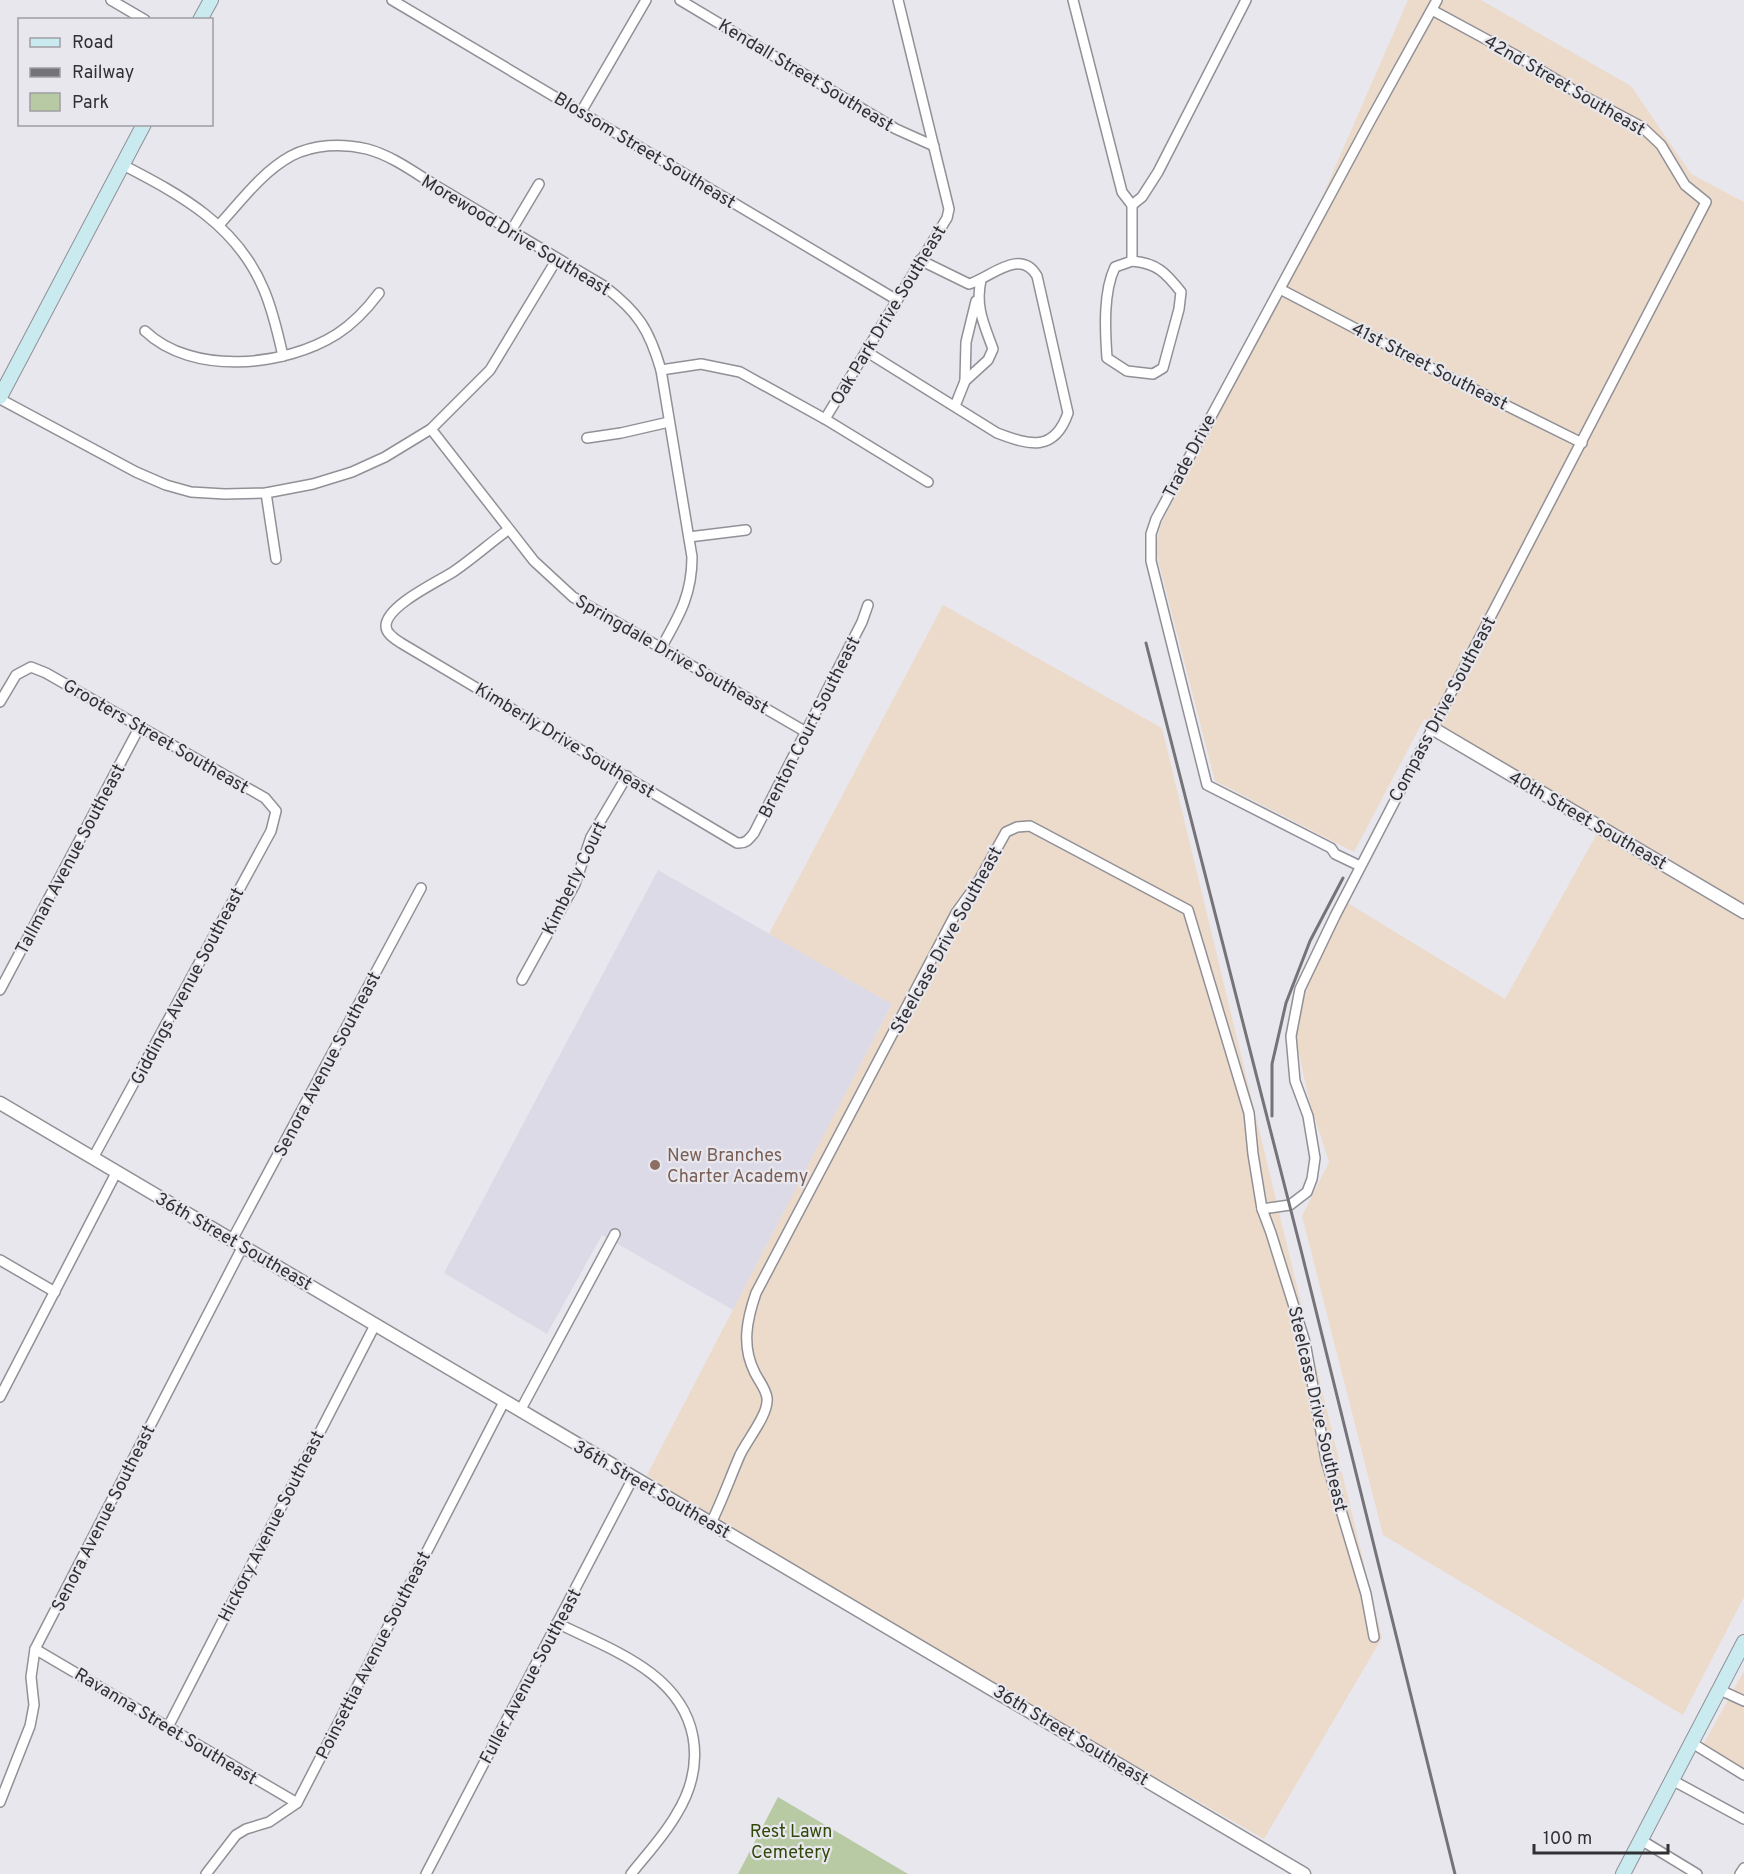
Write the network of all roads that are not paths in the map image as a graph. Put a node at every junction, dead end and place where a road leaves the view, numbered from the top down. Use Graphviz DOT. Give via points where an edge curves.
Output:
graph roads {
  1 [pos="111,0"];
  2 [pos="211,0"];
  3 [pos="392,0"];
  4 [pos="646,0"];
  5 [pos="680,0"];
  6 [pos="898,0"];
  7 [pos="1073,0"];
  8 [pos="1081,0"];
  9 [pos="1246,0"];
  10 [pos="1437,0"];
  11 [pos="1076,10"];
  12 [pos="1432,10"];
  13 [pos="142,18"];
  14 [pos="201,18"];
  15 [pos="581,112"];
  16 [pos="143,126"];
  17 [pos="934,146"];
  18 [pos="123,165"];
  19 [pos="539,184"];
  20 [pos="1706,202"];
  21 [pos="1132,205"];
  22 [pos="219,225"];
  23 [pos="511,231"];
  24 [pos="557,259"];
  25 [pos="920,260"];
  26 [pos="1132,261"];
  27 [pos="981,280"];
  28 [pos="1280,289"];
  29 [pos="379,292"];
  30 [pos="978,296"];
  31 [pos="897,300"];
  32 [pos="145,331"];
  33 [pos="867,352"];
  34 [pos="284,356"];
  35 [pos="661,370"];
  36 [pos="965,381"];
  37 [pos="0,398"];
  38 [pos="955,406"];
  39 [pos="825,419"];
  40 [pos="669,422"];
  41 [pos="431,429"];
  42 [pos="587,438"];
  43 [pos="1582,443"];
  44 [pos="928,482"];
  45 [pos="266,493"];
  46 [pos="508,530"];
  47 [pos="746,530"];
  48 [pos="689,537"];
  49 [pos="276,559"];
  50 [pos="868,605"];
  51 [pos="661,648"];
  52 [pos="0,702"];
  53 [pos="139,728"];
  54 [pos="1432,728"];
  55 [pos="806,732"];
  56 [pos="627,776"];
  57 [pos="276,811"];
  58 [pos="743,843"];
  59 [pos="1360,866"];
  60 [pos="421,888"];
  61 [pos="1744,912"];
  62 [pos="522,980"];
  63 [pos="0,990"];
  64 [pos="0,1103"];
  65 [pos="93,1158"];
  66 [pos="116,1173"];
  67 [pos="1262,1209"];
  68 [pos="615,1234"];
  69 [pos="238,1243"];
  70 [pos="0,1260"];
  71 [pos="55,1292"];
  72 [pos="375,1325"];
  73 [pos="0,1397"];
  74 [pos="504,1402"];
  75 [pos="520,1411"];
  76 [pos="633,1478"];
  77 [pos="711,1522"];
  78 [pos="557,1623"];
  79 [pos="1374,1637"];
  80 [pos="1744,1642"];
  81 [pos="35,1649"];
  82 [pos="1720,1690"];
  83 [pos="1744,1701"];
  84 [pos="168,1727"];
  85 [pos="1692,1743"];
  86 [pos="1744,1775"];
  87 [pos="1672,1780"];
  88 [pos="0,1802"];
  89 [pos="297,1803"];
  90 [pos="1744,1819"];
  91 [pos="1641,1840"];
  92 [pos="1744,1868"];
  93 [pos="206,1874"];
  94 [pos="426,1874"];
  95 [pos="631,1874"];
  96 [pos="1304,1874"];
  97 [pos="1623,1874"];
  98 [pos="1697,1874"];
  99 [pos="1740,1874"];
  1 -- 13 [label="street"];
  2 -- 14 [label="main road"];
  3 -- 15 [label="street, Blossom Street Southeast"];
  4 -- 15 [label="street"];
  5 -- 17 [label="street, Kendall Street Southeast" via="896,129"];
  6 -- 17 [label="street, Oak Park Drive Southeast"];
  7 -- 11 [label="street"];
  8 -- 11 [label="street"];
  9 -- 21 [label="street" via="1158,172"];
  10 -- 12 [label="street, Trade Drive"];
  11 -- 21 [label="street" via="1122,192"];
  12 -- 20 [label="street, 42nd Street Southeast" via="1642,128 1661,145 1685,185"];
  12 -- 28 [label="street, Trade Drive"];
  15 -- 31 [label="street, Blossom Street Southeast"];
  16 -- 18 [label="main road"];
  17 -- 25 [label="street, Oak Park Drive Southeast" via="949,209"];
  18 -- 22 [label="street" via="175,192"];
  18 -- 37 [label="main road"];
  19 -- 23 [label="street"];
  20 -- 43 [label="street, Compass Drive Southeast"];
  21 -- 26 [label="street"];
  22 -- 23 [label="street, Morewood Drive Southeast" via="267,173 292,156 322,146 342,145 386,157"];
  22 -- 34 [label="street" via="244,254 264,288"];
  23 -- 24 [label="street, Morewood Drive Southeast"];
  24 -- 35 [label="street, Morewood Drive Southeast" via="604,286 639,317"];
  24 -- 41 [label="street" via="490,370"];
  25 -- 27 [label="street" via="969,284"];
  25 -- 31 [label="street, Oak Park Drive Southeast"];
  26 -- 26 [label="street" via="1115,267 1109,279 1107,358 1127,371 1153,374 1162,368 1180,292 1154,265"];
  27 -- 30 [label="street"];
  27 -- 38 [label="street" via="1001,266 1016,264 1025,265 1037,276 1068,413 1052,439 1036,444 998,433"];
  28 -- 43 [label="street, 41st Street Southeast"];
  28 -- 59 [label="street, Trade Drive" via="1156,519 1149,546 1151,561 1207,785"];
  29 -- 34 [label="street" via="356,320 336,335"];
  30 -- 36 [label="street" via="966,342"];
  30 -- 36 [label="street" via="993,349 988,360"];
  31 -- 33 [label="street, Oak Park Drive Southeast"];
  32 -- 34 [label="street" via="167,348 226,362"];
  33 -- 38 [label="street"];
  33 -- 39 [label="street, Oak Park Drive Southeast"];
  35 -- 39 [label="street" via="701,363 740,372"];
  35 -- 40 [label="street, Morewood Drive Southeast"];
  36 -- 38 [label="street"];
  37 -- 45 [label="street" via="136,472 166,484 192,492"];
  39 -- 44 [label="street"];
  40 -- 42 [label="street"];
  40 -- 48 [label="street, Morewood Drive Southeast"];
  41 -- 45 [label="street" via="352,472"];
  41 -- 46 [label="street, Springdale Drive Southeast"];
  43 -- 54 [label="street, Compass Drive Southeast"];
  45 -- 49 [label="street"];
  46 -- 51 [label="street, Springdale Drive Southeast" via="573,597"];
  46 -- 56 [label="street, Kimberly Drive Southeast" via="407,600 388,619 388,633"];
  47 -- 48 [label="street"];
  48 -- 51 [label="street, Morewood Drive Southeast" via="692,578 684,608"];
  50 -- 55 [label="street, Brenton Court Southeast"];
  51 -- 55 [label="street, Springdale Drive Southeast"];
  52 -- 53 [label="street, Grooters Street Southeast" via="16,675 31,667"];
  53 -- 57 [label="street, Grooters Street Southeast" via="265,798"];
  53 -- 63 [label="street, Tallman Avenue Southeast"];
  54 -- 59 [label="street, Compass Drive Southeast"];
  54 -- 61 [label="street, 40th Street Southeast"];
  55 -- 58 [label="street, Brenton Court Southeast" via="754,833"];
  56 -- 58 [label="street, Kimberly Drive Southeast" via="731,840"];
  56 -- 62 [label="street, Kimberly Court" via="591,837 575,884"];
  57 -- 65 [label="street, Giddings Avenue Southeast" via="271,831"];
  59 -- 67 [label="street, Compass Drive Southeast" via="1300,989 1291,1036 1295,1081 1308,1116 1315,1158 1312,1179 1307,1192 1290,1205"];
  60 -- 69 [label="street, Senora Avenue Southeast"];
  64 -- 65 [label="street, 36th Street Southeast"];
  65 -- 66 [label="street, 36th Street Southeast"];
  66 -- 69 [label="street, 36th Street Southeast"];
  66 -- 71 [label="street"];
  67 -- 77 [label="street, Steelcase Drive Southeast" via="1249,1113 1188,910 1030,826 1006,832 956,913 756,1293 746,1330 748,1352 767,1404"];
  67 -- 79 [label="street, Steelcase Drive Southeast" via="1305,1342 1326,1460 1366,1594"];
  68 -- 75 [label="street"];
  69 -- 72 [label="street, 36th Street Southeast"];
  69 -- 81 [label="street, Senora Avenue Southeast"];
  70 -- 71 [label="street"];
  71 -- 73 [label="street"];
  72 -- 74 [label="street, 36th Street Southeast"];
  72 -- 84 [label="street, Hickory Avenue Southeast"];
  74 -- 75 [label="street, 36th Street Southeast"];
  74 -- 89 [label="street, Poinsettia Avenue Southeast"];
  75 -- 76 [label="street, 36th Street Southeast"];
  76 -- 77 [label="street, 36th Street Southeast"];
  76 -- 78 [label="street, Fuller Avenue Southeast"];
  77 -- 96 [label="street, 36th Street Southeast"];
  78 -- 94 [label="street, Fuller Avenue Southeast"];
  78 -- 95 [label="street" via="647,1670 669,1688 690,1724 696,1754 694,1774 676,1815"];
  80 -- 82 [label="main road"];
  81 -- 84 [label="street, Ravanna Street Southeast"];
  81 -- 88 [label="street, Senora Avenue Southeast" via="30,1726"];
  82 -- 83 [label="street"];
  82 -- 85 [label="main road"];
  84 -- 89 [label="street, Ravanna Street Southeast"];
  85 -- 86 [label="street"];
  85 -- 87 [label="main road"];
  87 -- 90 [label="street"];
  87 -- 91 [label="main road"];
  89 -- 93 [label="street, Poinsettia Avenue Southeast" via="269,1822 236,1835"];
  91 -- 97 [label="main road"];
  91 -- 98 [label="street"];
  92 -- 99 [label="street"];
}
